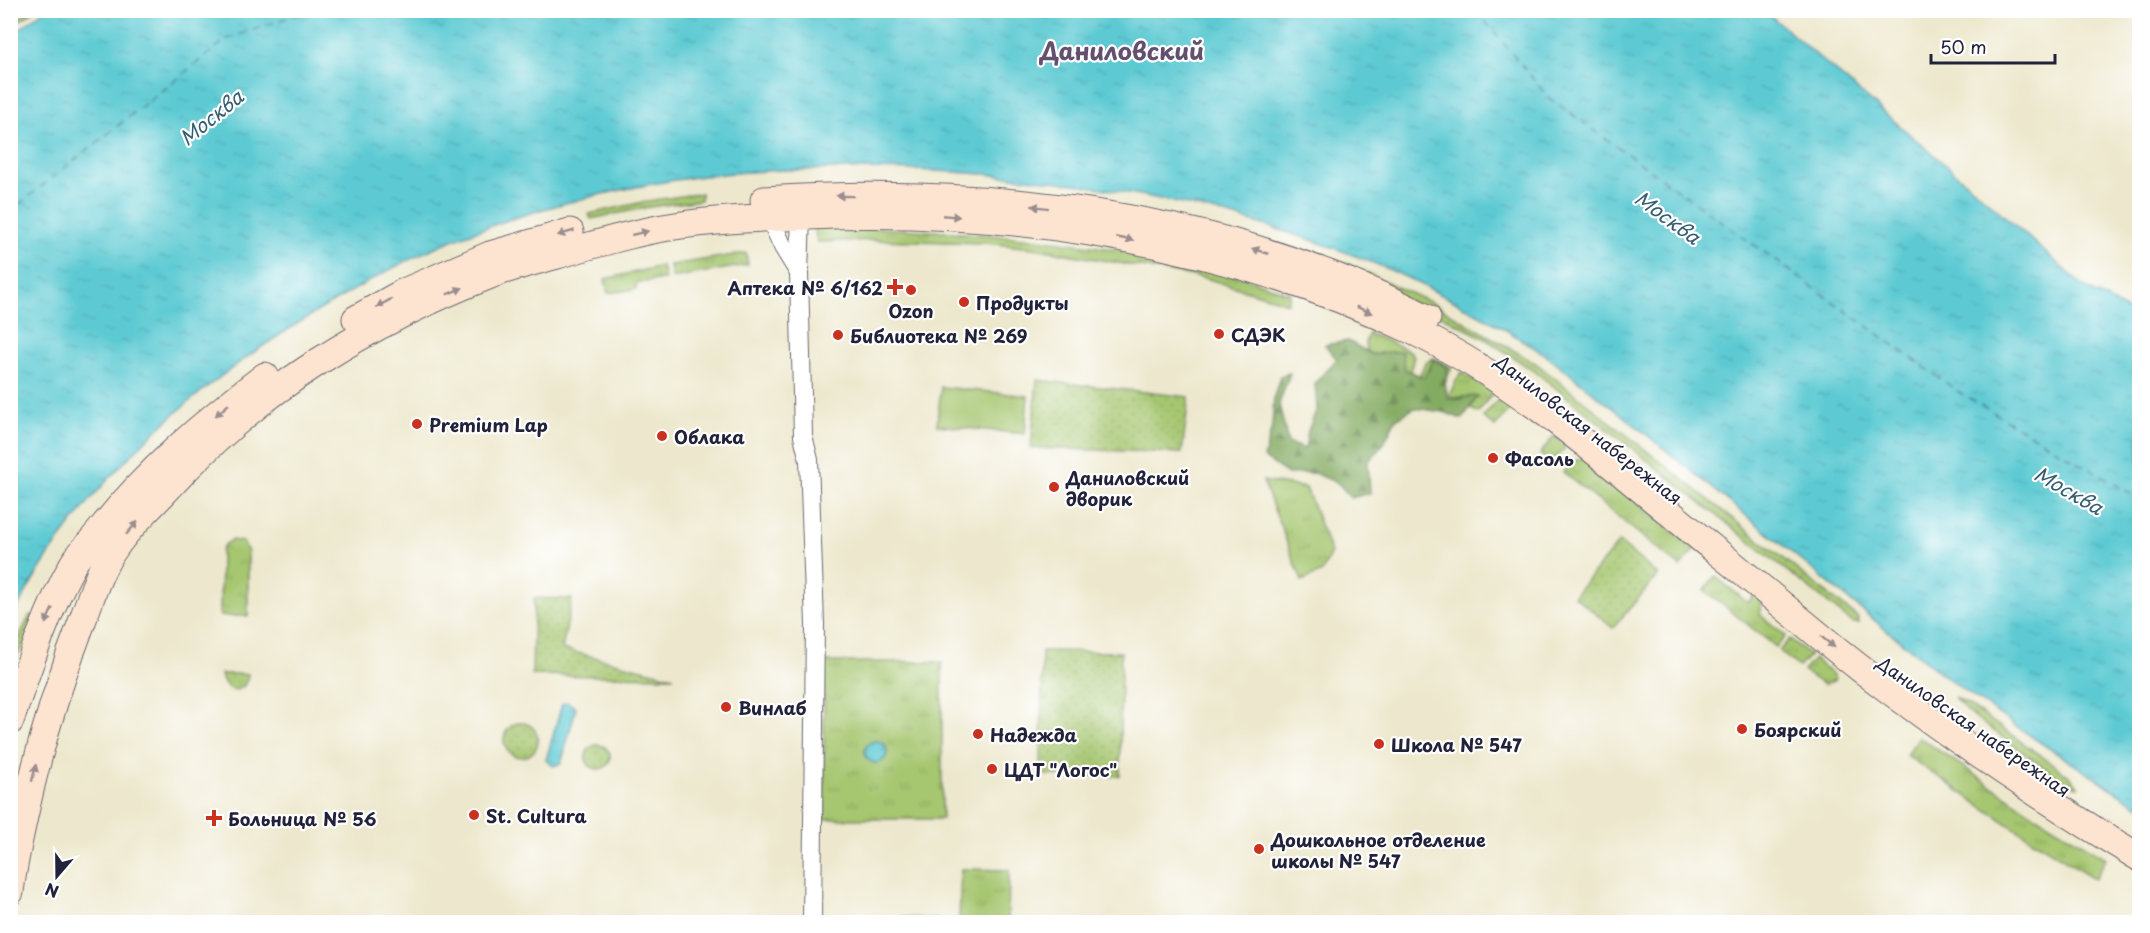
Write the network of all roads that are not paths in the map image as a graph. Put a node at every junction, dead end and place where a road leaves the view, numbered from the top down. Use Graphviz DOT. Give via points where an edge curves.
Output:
graph roads {
  1 [pos="715,212"];
  2 [pos="801,216"];
  3 [pos="770,218"];
  4 [pos="799,273"];
  5 [pos="10,721"];
  6 [pos="2139,837"];
  7 [pos="2139,858"];
  8 [pos="10,892"];
  9 [pos="812,922"];
  1 -- 3 [label="main road, Даниловская набережная"];
  1 -- 5 [label="main road, one-way" via="647,213 490,255 404,292 269,373 162,463 74,563 35,647"];
  6 -- 1 [label="main road, Даниловская набережная, one-way" via="2055,786 1905,678 1514,368 1382,296 1316,269 1219,238 1098,213 965,198 833,195"];
  8 -- 1 [label="main road, one-way" via="33,772 99,576 114,549 201,453 238,420 316,363 353,339 428,303 497,273"];
  2 -- 3 [label="main road, Даниловская набережная"];
  2 -- 4 [label="street"];
  2 -- 7 [label="main road, Даниловская набережная, one-way" via="925,214 1046,226 1129,240 1231,263 1311,287 1405,327 1503,382 1861,669 1982,756"];
  3 -- 4 [label="street"];
  4 -- 9 [label="street" via="803,436 809,460 815,624"];
}
